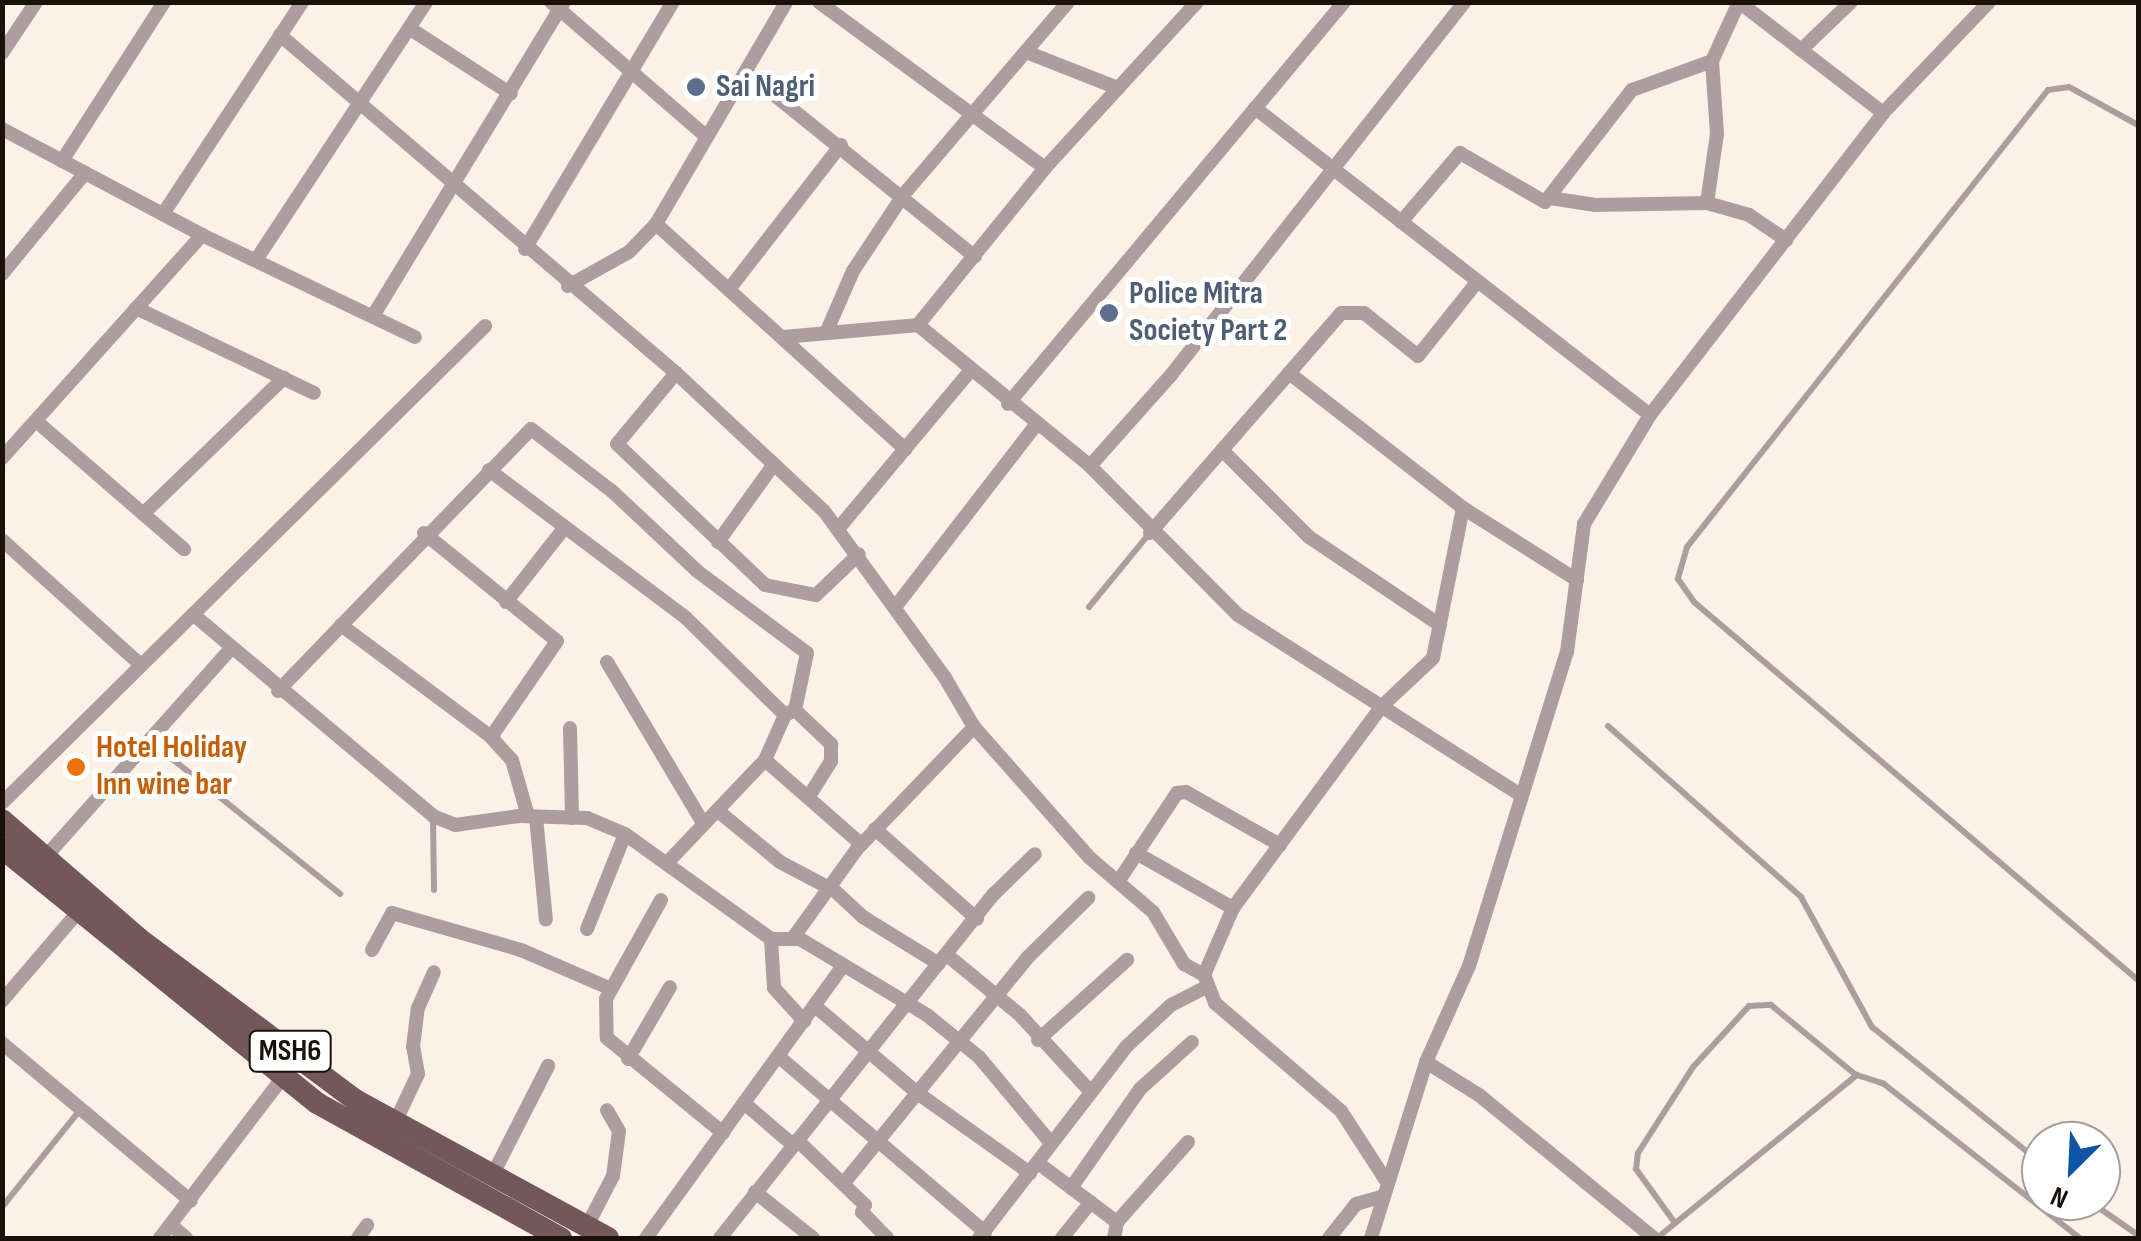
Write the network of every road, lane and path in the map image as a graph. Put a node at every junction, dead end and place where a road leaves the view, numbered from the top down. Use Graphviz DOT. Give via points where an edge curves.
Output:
graph roads {
  1 [pos="36,2"];
  2 [pos="164,2"];
  3 [pos="302,2"];
  4 [pos="426,2"];
  5 [pos="673,2"];
  6 [pos="786,2"];
  7 [pos="819,2"];
  8 [pos="1068,2"];
  9 [pos="1196,2"];
  10 [pos="1344,2"];
  11 [pos="1464,2"];
  12 [pos="1739,2"];
  13 [pos="1851,2"];
  14 [pos="1989,2"];
  15 [pos="559,4"];
  16 [pos="409,28"];
  17 [pos="280,36"];
  18 [pos="1802,50"];
  19 [pos="1026,52"];
  20 [pos="2,53"];
  21 [pos="1712,61"];
  22 [pos="633,70"];
  23 [pos="746,72"];
  24 [pos="1118,88"];
  25 [pos="510,94"];
  26 [pos="359,104"];
  27 [pos="1255,108"];
  28 [pos="1884,113"];
  29 [pos="973,118"];
  30 [pos="2138,125"];
  31 [pos="2,129"];
  32 [pos="707,138"];
  33 [pos="841,145"];
  34 [pos="62,161"];
  35 [pos="1046,168"];
  36 [pos="1331,169"];
  37 [pos="86,173"];
  38 [pos="452,187"];
  39 [pos="904,194"];
  40 [pos="1550,198"];
  41 [pos="1708,203"];
  42 [pos="163,214"];
  43 [pos="1402,222"];
  44 [pos="656,224"];
  45 [pos="202,235"];
  46 [pos="1786,240"];
  47 [pos="525,249"];
  48 [pos="975,256"];
  49 [pos="8,258"];
  50 [pos="256,260"];
  51 [pos="2,274"];
  52 [pos="1476,282"];
  53 [pos="568,286"];
  54 [pos="730,288"];
  55 [pos="136,308"];
  56 [pos="372,316"];
  57 [pos="918,325"];
  58 [pos="485,326"];
  59 [pos="826,333"];
  60 [pos="415,336"];
  61 [pos="783,337"];
  62 [pos="970,371"];
  63 [pos="1289,373"];
  64 [pos="676,374"];
  65 [pos="284,378"];
  66 [pos="314,392"];
  67 [pos="1008,404"];
  68 [pos="1650,415"];
  69 [pos="36,421"];
  70 [pos="1036,425"];
  71 [pos="904,450"];
  72 [pos="1222,450"];
  73 [pos="2,458"];
  74 [pos="774,464"];
  75 [pos="1090,466"];
  76 [pos="489,470"];
  77 [pos="1463,508"];
  78 [pos="143,514"];
  79 [pos="565,526"];
  80 [pos="838,528"];
  81 [pos="424,533"];
  82 [pos="1150,533"];
  83 [pos="2,540"];
  84 [pos="718,542"];
  85 [pos="184,549"];
  86 [pos="858,554"];
  87 [pos="1576,580"];
  88 [pos="506,602"];
  89 [pos="896,606"];
  90 [pos="1089,607"];
  91 [pos="195,616"];
  92 [pos="341,624"];
  93 [pos="1440,625"];
  94 [pos="229,651"];
  95 [pos="607,662"];
  96 [pos="141,665"];
  97 [pos="278,691"];
  98 [pos="1381,707"];
  99 [pos="790,712"];
  100 [pos="1608,726"];
  101 [pos="570,728"];
  102 [pos="974,728"];
  103 [pos="491,737"];
  104 [pos="150,740"];
  105 [pos="766,760"];
  106 [pos="1519,794"];
  107 [pos="810,795"];
  108 [pos="2,803"];
  109 [pos="718,811"];
  110 [pos="433,816"];
  111 [pos="532,817"];
  112 [pos="572,818"];
  113 [pos="2,820"];
  114 [pos="703,823"];
  115 [pos="875,829"];
  116 [pos="625,834"];
  117 [pos="861,844"];
  118 [pos="1280,846"];
  119 [pos="2,848"];
  120 [pos="1035,854"];
  121 [pos="1136,854"];
  122 [pos="668,863"];
  123 [pos="39,865"];
  124 [pos="1118,882"];
  125 [pos="829,888"];
  126 [pos="434,890"];
  127 [pos="340,894"];
  128 [pos="1088,898"];
  129 [pos="661,900"];
  130 [pos="85,904"];
  131 [pos="1233,908"];
  132 [pos="977,918"];
  133 [pos="546,920"];
  134 [pos="587,929"];
  135 [pos="793,938"];
  136 [pos="771,939"];
  137 [pos="372,950"];
  138 [pos="943,959"];
  139 [pos="1127,960"];
  140 [pos="842,968"];
  141 [pos="434,972"];
  142 [pos="2138,980"];
  143 [pos="1205,981"];
  144 [pos="670,987"];
  145 [pos="611,989"];
  146 [pos="997,994"];
  147 [pos="2,1001"];
  148 [pos="907,1004"];
  149 [pos="814,1006"];
  150 [pos="804,1021"];
  151 [pos="960,1039"];
  152 [pos="1038,1040"];
  153 [pos="1192,1042"];
  154 [pos="2,1043"];
  155 [pos="873,1052"];
  156 [pos="778,1056"];
  157 [pos="628,1059"];
  158 [pos="1426,1062"];
  159 [pos="548,1066"];
  160 [pos="1857,1075"];
  161 [pos="283,1077"];
  162 [pos="1090,1091"];
  163 [pos="916,1092"];
  164 [pos="830,1102"];
  165 [pos="744,1103"];
  166 [pos="81,1109"];
  167 [pos="607,1110"];
  168 [pos="390,1133"];
  169 [pos="722,1134"];
  170 [pos="877,1141"];
  171 [pos="795,1142"];
  172 [pos="1188,1142"];
  173 [pos="1051,1143"];
  174 [pos="2021,1146"];
  175 [pos="1034,1168"];
  176 [pos="491,1178"];
  177 [pos="1386,1179"];
  178 [pos="843,1184"];
  179 [pos="1072,1188"];
  180 [pos="755,1192"];
  181 [pos="1380,1196"];
  182 [pos="191,1202"];
  183 [pos="1091,1202"];
  184 [pos="2,1207"];
  185 [pos="2117,1221"];
  186 [pos="1117,1222"];
  187 [pos="1676,1223"];
  188 [pos="367,1224"];
  189 [pos="172,1225"];
  190 [pos="597,1233"];
  191 [pos="982,1235"];
  192 [pos="2138,1236"];
  193 [pos="160,1238"];
  194 [pos="186,1238"];
  195 [pos="358,1238"];
  196 [pos="561,1238"];
  197 [pos="646,1238"];
  198 [pos="720,1238"];
  199 [pos="813,1238"];
  200 [pos="887,1238"];
  201 [pos="1062,1238"];
  202 [pos="1114,1238"];
  203 [pos="1329,1238"];
  204 [pos="1371,1238"];
  205 [pos="1656,1238"];
  206 [pos="2080,1238"];
  1 -- 20 [label="street"];
  2 -- 34 [label="street"];
  3 -- 17 [label="street"];
  4 -- 16 [label="street"];
  5 -- 22 [label="street"];
  6 -- 23 [label="street"];
  7 -- 29 [label="street"];
  8 -- 19 [label="street"];
  9 -- 24 [label="street"];
  10 -- 27 [label="street"];
  11 -- 36 [label="street"];
  12 -- 18 [label="street"];
  12 -- 21 [label="street"];
  13 -- 18 [label="street"];
  14 -- 28 [label="street"];
  15 -- 22 [label="street"];
  15 -- 25 [label="street"];
  16 -- 25 [label="street"];
  16 -- 26 [label="street"];
  17 -- 26 [label="street"];
  17 -- 42 [label="street"];
  18 -- 28 [label="street"];
  19 -- 24 [label="street"];
  19 -- 29 [label="street"];
  21 -- 40 [label="street" via="1632,90"];
  21 -- 41 [label="street" via="1718,120"];
  22 -- 32 [label="street"];
  22 -- 47 [label="street"];
  23 -- 32 [label="street"];
  23 -- 33 [label="street"];
  24 -- 35 [label="street"];
  25 -- 38 [label="street"];
  26 -- 38 [label="street"];
  26 -- 50 [label="street"];
  27 -- 36 [label="street"];
  27 -- 67 [label="street"];
  28 -- 46 [label="street"];
  29 -- 35 [label="street"];
  29 -- 39 [label="street"];
  30 -- 142 [label="lane" via="2068,87 2056,85 2035,102 1687,546 1678,579 1694,602"];
  31 -- 34 [label="street"];
  32 -- 44 [label="street"];
  33 -- 39 [label="street"];
  33 -- 54 [label="street"];
  34 -- 37 [label="street"];
  35 -- 48 [label="street"];
  36 -- 43 [label="street"];
  36 -- 75 [label="street" via="1171,375"];
  37 -- 42 [label="street"];
  37 -- 49 [label="street"];
  38 -- 47 [label="street"];
  38 -- 56 [label="street"];
  39 -- 48 [label="street"];
  39 -- 59 [label="street" via="853,271"];
  40 -- 41 [label="street" via="1595,206"];
  40 -- 43 [label="street" via="1536,201 1460,153"];
  41 -- 46 [label="street" via="1748,215"];
  42 -- 45 [label="street"];
  43 -- 52 [label="street"];
  44 -- 53 [label="street" via="630,252"];
  44 -- 54 [label="street"];
  45 -- 50 [label="street"];
  45 -- 55 [label="street"];
  46 -- 68 [label="street"];
  47 -- 53 [label="street"];
  48 -- 57 [label="street"];
  49 -- 51 [label="street"];
  50 -- 56 [label="street"];
  52 -- 63 [label="street" via="1422,354 1405,350 1364,312 1347,310"];
  52 -- 68 [label="street"];
  53 -- 64 [label="street"];
  54 -- 61 [label="street"];
  55 -- 65 [label="street"];
  55 -- 69 [label="street"];
  56 -- 60 [label="street"];
  57 -- 59 [label="street"];
  57 -- 62 [label="street"];
  58 -- 91 [label="street"];
  59 -- 61 [label="street"];
  61 -- 71 [label="street"];
  62 -- 67 [label="street"];
  62 -- 71 [label="street"];
  63 -- 72 [label="street"];
  63 -- 77 [label="street"];
  64 -- 74 [label="street"];
  64 -- 84 [label="street" via="617,442"];
  65 -- 66 [label="street"];
  65 -- 78 [label="street"];
  67 -- 70 [label="street"];
  68 -- 87 [label="street" via="1584,524"];
  69 -- 73 [label="street"];
  69 -- 78 [label="street"];
  70 -- 75 [label="street"];
  70 -- 89 [label="street"];
  71 -- 80 [label="street"];
  72 -- 82 [label="street"];
  72 -- 93 [label="street" via="1309,537"];
  74 -- 80 [label="street"];
  74 -- 84 [label="street"];
  75 -- 82 [label="street"];
  76 -- 79 [label="street"];
  76 -- 81 [label="street"];
  76 -- 99 [label="street" via="530,429 563,451 697,570 807,653"];
  77 -- 87 [label="street"];
  77 -- 93 [label="street"];
  78 -- 85 [label="street"];
  79 -- 88 [label="street"];
  79 -- 99 [label="street" via="686,618"];
  80 -- 86 [label="street"];
  81 -- 88 [label="street"];
  81 -- 92 [label="street"];
  82 -- 90 [label="lane"];
  82 -- 98 [label="street" via="1238,615"];
  83 -- 96 [label="street"];
  84 -- 86 [label="street" via="756,579 805,597 825,588"];
  86 -- 89 [label="street"];
  87 -- 106 [label="street" via="1568,652"];
  88 -- 103 [label="street" via="557,642"];
  89 -- 102 [label="street"];
  91 -- 94 [label="street"];
  91 -- 96 [label="street"];
  92 -- 97 [label="street"];
  92 -- 103 [label="street"];
  93 -- 98 [label="street" via="1427,668"];
  94 -- 97 [label="street"];
  94 -- 104 [label="street"];
  95 -- 114 [label="street"];
  96 -- 108 [label="street"];
  97 -- 110 [label="street"];
  98 -- 106 [label="street"];
  98 -- 118 [label="street"];
  99 -- 105 [label="street"];
  99 -- 107 [label="street" via="831,744 830,761"];
  100 -- 174 [label="lane" via="1801,898 1872,1027"];
  101 -- 112 [label="street"];
  102 -- 115 [label="street"];
  102 -- 124 [label="street"];
  103 -- 111 [label="street" via="512,760"];
  104 -- 123 [label="street"];
  104 -- 127 [label="lane"];
  105 -- 107 [label="street"];
  105 -- 109 [label="street"];
  106 -- 158 [label="street" via="1470,966"];
  107 -- 117 [label="street"];
  109 -- 114 [label="street"];
  109 -- 125 [label="street" via="780,862"];
  110 -- 111 [label="street" via="455,825"];
  110 -- 126 [label="lane"];
  111 -- 112 [label="street"];
  111 -- 133 [label="street"];
  112 -- 116 [label="street"];
  113 -- 123 [label="main road, MSH6"];
  114 -- 122 [label="street"];
  115 -- 117 [label="street"];
  115 -- 132 [label="street"];
  116 -- 122 [label="street"];
  116 -- 134 [label="street"];
  117 -- 125 [label="street"];
  118 -- 121 [label="street" via="1186,792 1171,797"];
  118 -- 131 [label="street"];
  119 -- 123 [label="main road, MSH6"];
  120 -- 132 [label="street"];
  121 -- 124 [label="street"];
  121 -- 131 [label="street"];
  122 -- 136 [label="street"];
  123 -- 130 [label="main road, MSH6"];
  124 -- 143 [label="street" via="1162,924 1184,964"];
  125 -- 135 [label="street"];
  125 -- 138 [label="street"];
  128 -- 146 [label="street"];
  129 -- 145 [label="street"];
  130 -- 147 [label="street"];
  130 -- 161 [label="main road, MSH6"];
  130 -- 168 [label="main road, MSH6"];
  131 -- 143 [label="street"];
  132 -- 138 [label="street"];
  135 -- 136 [label="street"];
  135 -- 140 [label="street"];
  136 -- 150 [label="street" via="774,988"];
  137 -- 145 [label="street" via="392,913 521,950"];
  138 -- 146 [label="street"];
  138 -- 148 [label="street"];
  139 -- 152 [label="street"];
  140 -- 148 [label="street"];
  140 -- 149 [label="street"];
  141 -- 168 [label="street" via="418,1008 418,1074"];
  143 -- 162 [label="street"];
  143 -- 177 [label="street" via="1328,1096"];
  144 -- 157 [label="street"];
  145 -- 157 [label="street" via="607,1038"];
  146 -- 151 [label="street"];
  146 -- 152 [label="street"];
  148 -- 151 [label="street"];
  148 -- 155 [label="street"];
  149 -- 150 [label="street"];
  149 -- 155 [label="street"];
  150 -- 156 [label="street"];
  151 -- 163 [label="street"];
  151 -- 173 [label="street"];
  152 -- 162 [label="street"];
  153 -- 179 [label="street" via="1140,1089"];
  154 -- 166 [label="street"];
  155 -- 163 [label="street"];
  155 -- 164 [label="street"];
  156 -- 164 [label="street"];
  156 -- 165 [label="street"];
  157 -- 169 [label="street"];
  158 -- 177 [label="street"];
  158 -- 205 [label="street" via="1479,1095"];
  159 -- 176 [label="street"];
  160 -- 187 [label="lane"];
  160 -- 187 [label="lane" via="1771,1006 1749,1006 1693,1067 1638,1153 1636,1170"];
  160 -- 206 [label="lane" via="1884,1084"];
  161 -- 168 [label="main road, MSH6"];
  161 -- 182 [label="street"];
  162 -- 173 [label="street"];
  163 -- 170 [label="street"];
  163 -- 175 [label="street"];
  164 -- 170 [label="street"];
  164 -- 171 [label="street"];
  165 -- 169 [label="street"];
  165 -- 171 [label="street"];
  166 -- 182 [label="street"];
  166 -- 184 [label="lane"];
  167 -- 190 [label="street" via="619,1130"];
  168 -- 176 [label="main road, MSH6"];
  168 -- 196 [label="main road, MSH6"];
  169 -- 197 [label="street"];
  170 -- 178 [label="street"];
  170 -- 191 [label="street"];
  171 -- 178 [label="street"];
  171 -- 180 [label="street"];
  172 -- 186 [label="street"];
  173 -- 175 [label="street"];
  175 -- 179 [label="street"];
  175 -- 191 [label="street"];
  176 -- 190 [label="main road, MSH6"];
  177 -- 181 [label="street"];
  178 -- 200 [label="street"];
  179 -- 183 [label="street"];
  180 -- 198 [label="street"];
  180 -- 199 [label="street"];
  181 -- 203 [label="street" via="1356,1204"];
  181 -- 204 [label="street"];
  182 -- 189 [label="street"];
  183 -- 186 [label="street"];
  183 -- 201 [label="street"];
  185 -- 192 [label="lane"];
  186 -- 202 [label="street"];
  187 -- 205 [label="lane"];
  188 -- 195 [label="street"];
  189 -- 193 [label="street"];
  189 -- 194 [label="street"];
}
